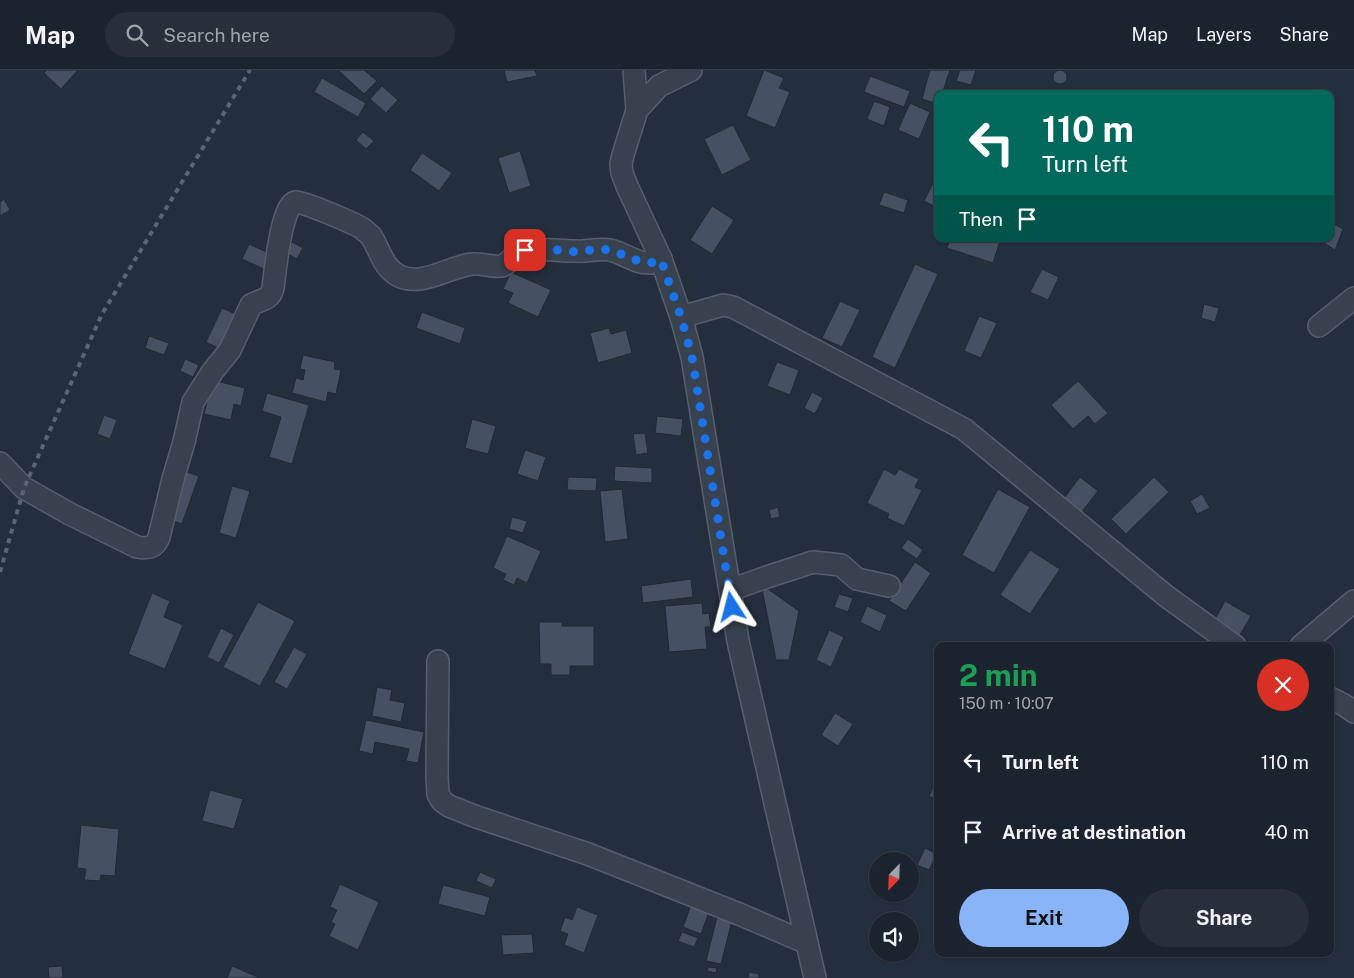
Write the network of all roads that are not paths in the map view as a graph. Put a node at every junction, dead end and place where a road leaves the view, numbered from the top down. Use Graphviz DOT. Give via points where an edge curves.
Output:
graph roads {
  1 [pos="634,70"];
  2 [pos="691,70"];
  3 [pos="637,110"];
  4 [pos="661,260"];
  5 [pos="1354,298"];
  6 [pos="681,317"];
  7 [pos="1319,326"];
  8 [pos="0,463"];
  9 [pos="889,586"];
  10 [pos="730,590"];
  11 [pos="1354,601"];
  12 [pos="1229,642"];
  13 [pos="1306,642"];
  14 [pos="438,661"];
  15 [pos="1334,700"];
  16 [pos="1354,712"];
  17 [pos="807,943"];
  18 [pos="815,978"];
  1 -- 3 [label="street"];
  2 -- 3 [label="street" via="659,86"];
  3 -- 4 [label="street" via="622,155 622,173"];
  4 -- 6 [label="street"];
  4 -- 8 [label="street" via="641,262 611,250 525,250 503,266 471,264 411,280 390,270 370,235 362,228 296,202 288,211 281,234 271,295 251,305 230,350 193,402 157,543 151,547 138,547 70,514 24,488"];
  5 -- 7 [label="street"];
  6 -- 10 [label="street" via="692,357"];
  6 -- 12 [label="street" via="723,305 733,307 964,429 1166,596"];
  9 -- 10 [label="street" via="857,579 841,566 813,562"];
  10 -- 17 [label="street" via="738,641"];
  11 -- 13 [label="street"];
  14 -- 17 [label="street" via="437,776 438,794 442,801 474,816 588,854"];
  15 -- 16 [label="street"];
  17 -- 18 [label="street"];
}
